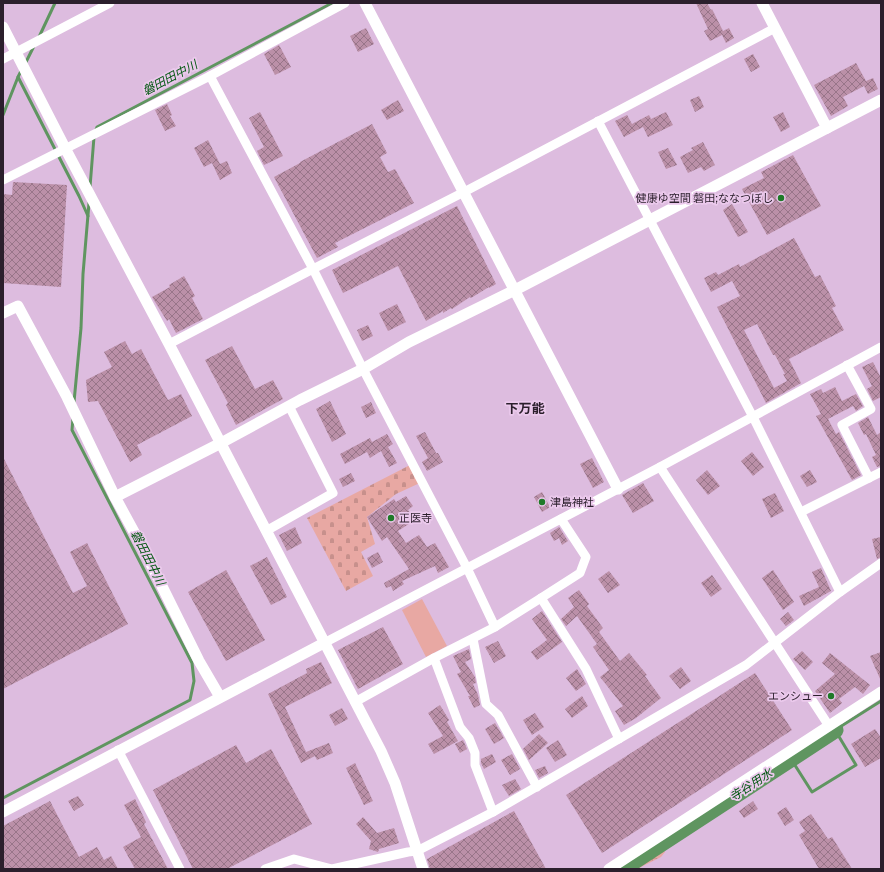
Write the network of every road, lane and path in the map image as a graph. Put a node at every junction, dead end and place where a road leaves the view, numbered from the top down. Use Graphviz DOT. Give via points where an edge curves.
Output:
graph roads {
  1 [pos="110,3"];
  2 [pos="345,3"];
  3 [pos="365,3"];
  4 [pos="762,3"];
  5 [pos="3,27"];
  6 [pos="775,28"];
  7 [pos="16,52"];
  8 [pos="3,59"];
  9 [pos="210,76"];
  10 [pos="881,100"];
  11 [pos="598,121"];
  12 [pos="827,128"];
  13 [pos="65,148"];
  14 [pos="3,180"];
  15 [pos="464,192"];
  16 [pos="651,220"];
  17 [pos="313,269"];
  18 [pos="515,290"];
  19 [pos="3,313"];
  20 [pos="169,344"];
  21 [pos="881,346"];
  22 [pos="847,365"];
  23 [pos="363,369"];
  24 [pos="289,406"];
  25 [pos="754,417"];
  26 [pos="221,444"];
  27 [pos="660,467"];
  28 [pos="881,472"];
  29 [pos="869,478"];
  30 [pos="618,489"];
  31 [pos="115,496"];
  32 [pos="801,512"];
  33 [pos="561,519"];
  34 [pos="266,531"];
  35 [pos="881,563"];
  36 [pos="467,568"];
  37 [pos="840,592"];
  38 [pos="541,598"];
  39 [pos="495,627"];
  40 [pos="473,639"];
  41 [pos="324,643"];
  42 [pos="774,643"];
  43 [pos="434,658"];
  44 [pos="881,692"];
  45 [pos="220,697"];
  46 [pos="355,702"];
  47 [pos="828,726"];
  48 [pos="619,739"];
  49 [pos="118,750"];
  50 [pos="537,787"];
  51 [pos="3,812"];
  52 [pos="493,812"];
  53 [pos="417,851"];
  54 [pos="180,869"];
  55 [pos="265,869"];
  56 [pos="423,869"];
  57 [pos="609,869"];
  1 -- 7 [label="street"];
  2 -- 9 [label="street"];
  3 -- 15 [label="street"];
  4 -- 6 [label="street"];
  5 -- 7 [label="street"];
  6 -- 11 [label="street"];
  6 -- 12 [label="street"];
  7 -- 8 [label="street"];
  7 -- 13 [label="street"];
  9 -- 13 [label="street"];
  9 -- 17 [label="street"];
  10 -- 12 [label="street"];
  11 -- 15 [label="street"];
  11 -- 16 [label="street"];
  12 -- 16 [label="street"];
  13 -- 14 [label="street"];
  13 -- 20 [label="street"];
  15 -- 17 [label="street"];
  15 -- 18 [label="street"];
  16 -- 18 [label="street"];
  16 -- 25 [label="street"];
  17 -- 20 [label="street"];
  17 -- 23 [label="street"];
  18 -- 23 [label="street" via="410,342"];
  18 -- 30 [label="street"];
  19 -- 31 [label="street" via="18,306 67,397"];
  20 -- 26 [label="street"];
  21 -- 22 [label="street"];
  22 -- 25 [label="street"];
  22 -- 29 [label="street" via="871,409 842,425"];
  23 -- 24 [label="street"];
  23 -- 36 [label="street"];
  24 -- 26 [label="street"];
  24 -- 34 [label="street" via="333,493"];
  25 -- 27 [label="street"];
  25 -- 32 [label="street"];
  26 -- 31 [label="street"];
  26 -- 34 [label="street"];
  27 -- 30 [label="street"];
  27 -- 42 [label="street"];
  28 -- 29 [label="street"];
  29 -- 32 [label="street"];
  30 -- 33 [label="street"];
  31 -- 45 [label="street"];
  32 -- 37 [label="street"];
  33 -- 36 [label="street"];
  33 -- 38 [label="street" via="586,557 580,573"];
  34 -- 41 [label="street"];
  35 -- 37 [label="street"];
  36 -- 39 [label="street"];
  36 -- 41 [label="street"];
  37 -- 42 [label="street"];
  38 -- 39 [label="street"];
  38 -- 48 [label="street" via="586,669"];
  39 -- 40 [label="street"];
  40 -- 43 [label="street"];
  40 -- 50 [label="street" via="486,704 498,715"];
  41 -- 45 [label="street"];
  41 -- 46 [label="street"];
  42 -- 47 [label="street"];
  42 -- 48 [label="street" via="746,665"];
  43 -- 46 [label="street"];
  43 -- 52 [label="street" via="460,727 469,738 475,753 475,765"];
  44 -- 47 [label="street"];
  45 -- 49 [label="street"];
  46 -- 53 [label="street" via="395,783"];
  47 -- 57 [label="street"];
  48 -- 50 [label="street"];
  49 -- 51 [label="street"];
  49 -- 54 [label="street"];
  50 -- 52 [label="street"];
  52 -- 53 [label="street"];
  53 -- 55 [label="street" via="332,869 294,858"];
  53 -- 56 [label="street"];
}
